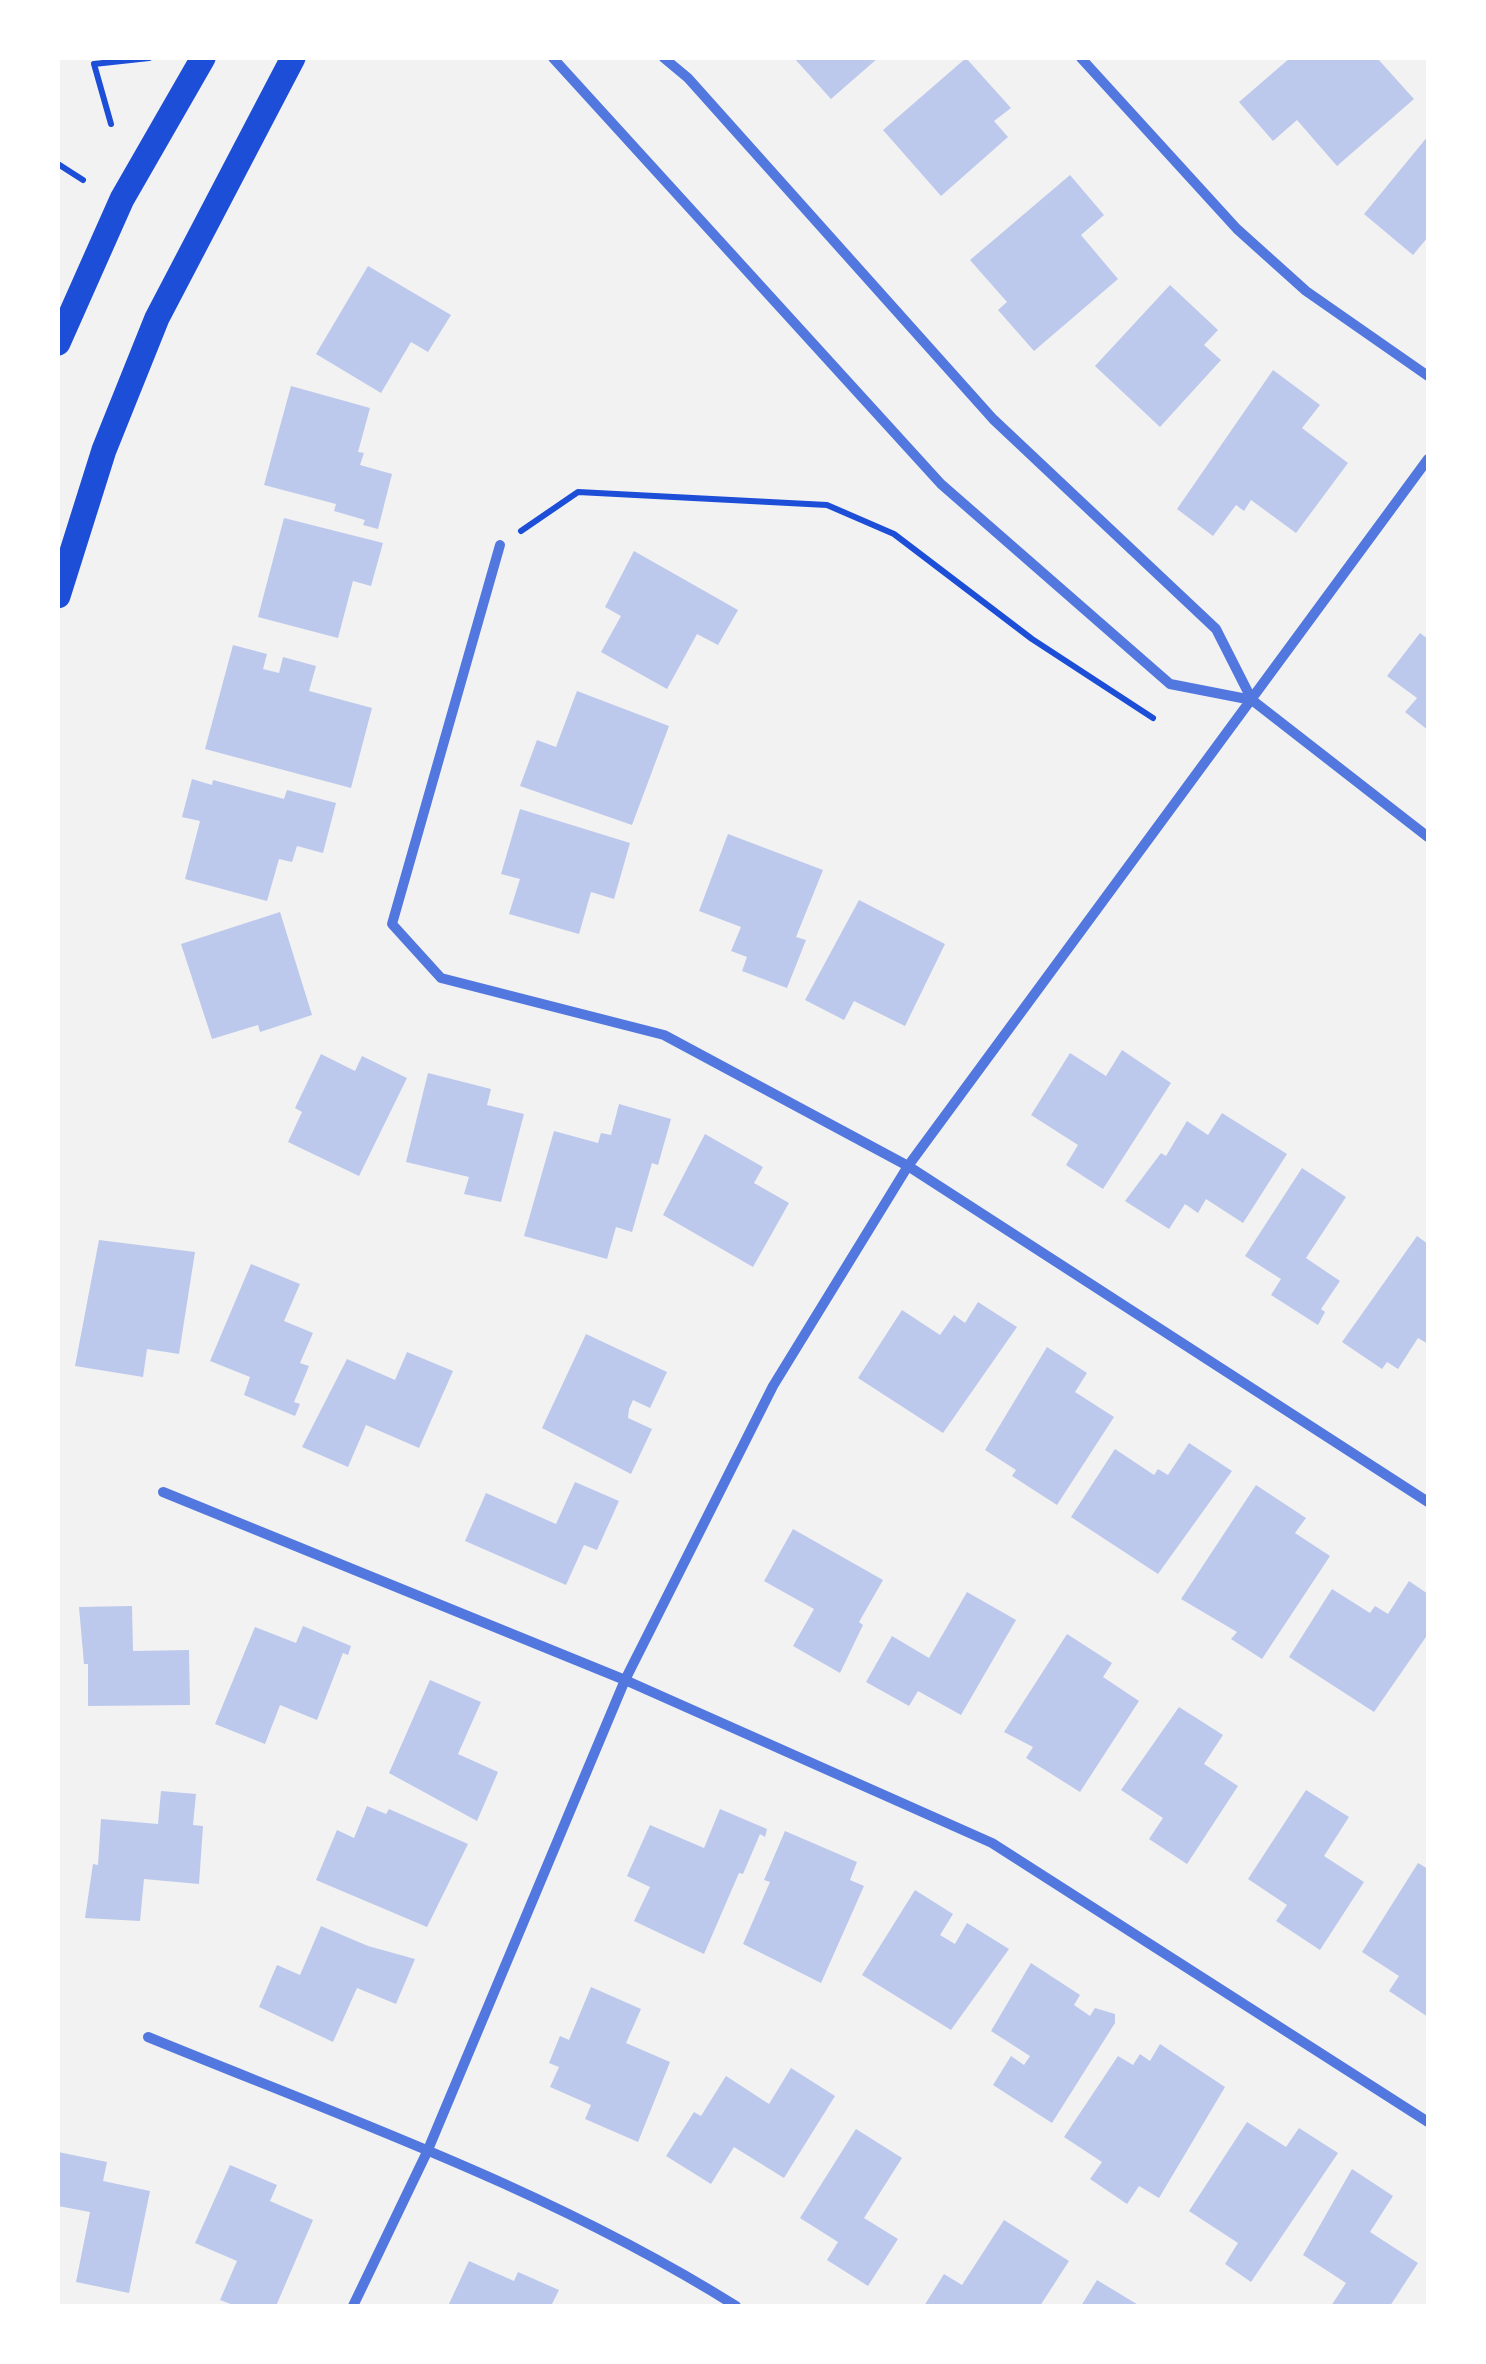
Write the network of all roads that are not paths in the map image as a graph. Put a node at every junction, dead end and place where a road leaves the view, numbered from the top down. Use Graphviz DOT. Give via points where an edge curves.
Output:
graph roads {
  1 [pos="203,58"];
  2 [pos="293,58"];
  3 [pos="553,58"];
  4 [pos="664,58"];
  5 [pos="1081,58"];
  6 [pos="58,344"];
  7 [pos="1428,376"];
  8 [pos="1428,459"];
  9 [pos="500,545"];
  10 [pos="58,596"];
  11 [pos="1252,700"];
  12 [pos="1428,838"];
  13 [pos="908,1166"];
  14 [pos="163,1492"];
  15 [pos="1428,1502"];
  16 [pos="625,1680"];
  17 [pos="148,2037"];
  18 [pos="1428,2122"];
  19 [pos="428,2152"];
  20 [pos="353,2306"];
  21 [pos="736,2306"];
  1 -- 6 [label="main road" via="122,199"];
  2 -- 10 [label="main road" via="157,318 104,450"];
  3 -- 11 [label="street" via="941,484 1170,684"];
  4 -- 11 [label="street" via="993,419 1216,630"];
  5 -- 7 [label="street" via="1237,229 1306,291"];
  8 -- 11 [label="street"];
  9 -- 13 [label="street" via="392,924 442,978 664,1035"];
  11 -- 12 [label="street"];
  11 -- 13 [label="street"];
  13 -- 15 [label="street"];
  13 -- 16 [label="street" via="772,1386"];
  14 -- 16 [label="street"];
  16 -- 18 [label="street" via="992,1844"];
  16 -- 19 [label="street"];
  17 -- 19 [label="street"];
  19 -- 20 [label="street"];
  19 -- 21 [label="street" via="668,2264"];
}
